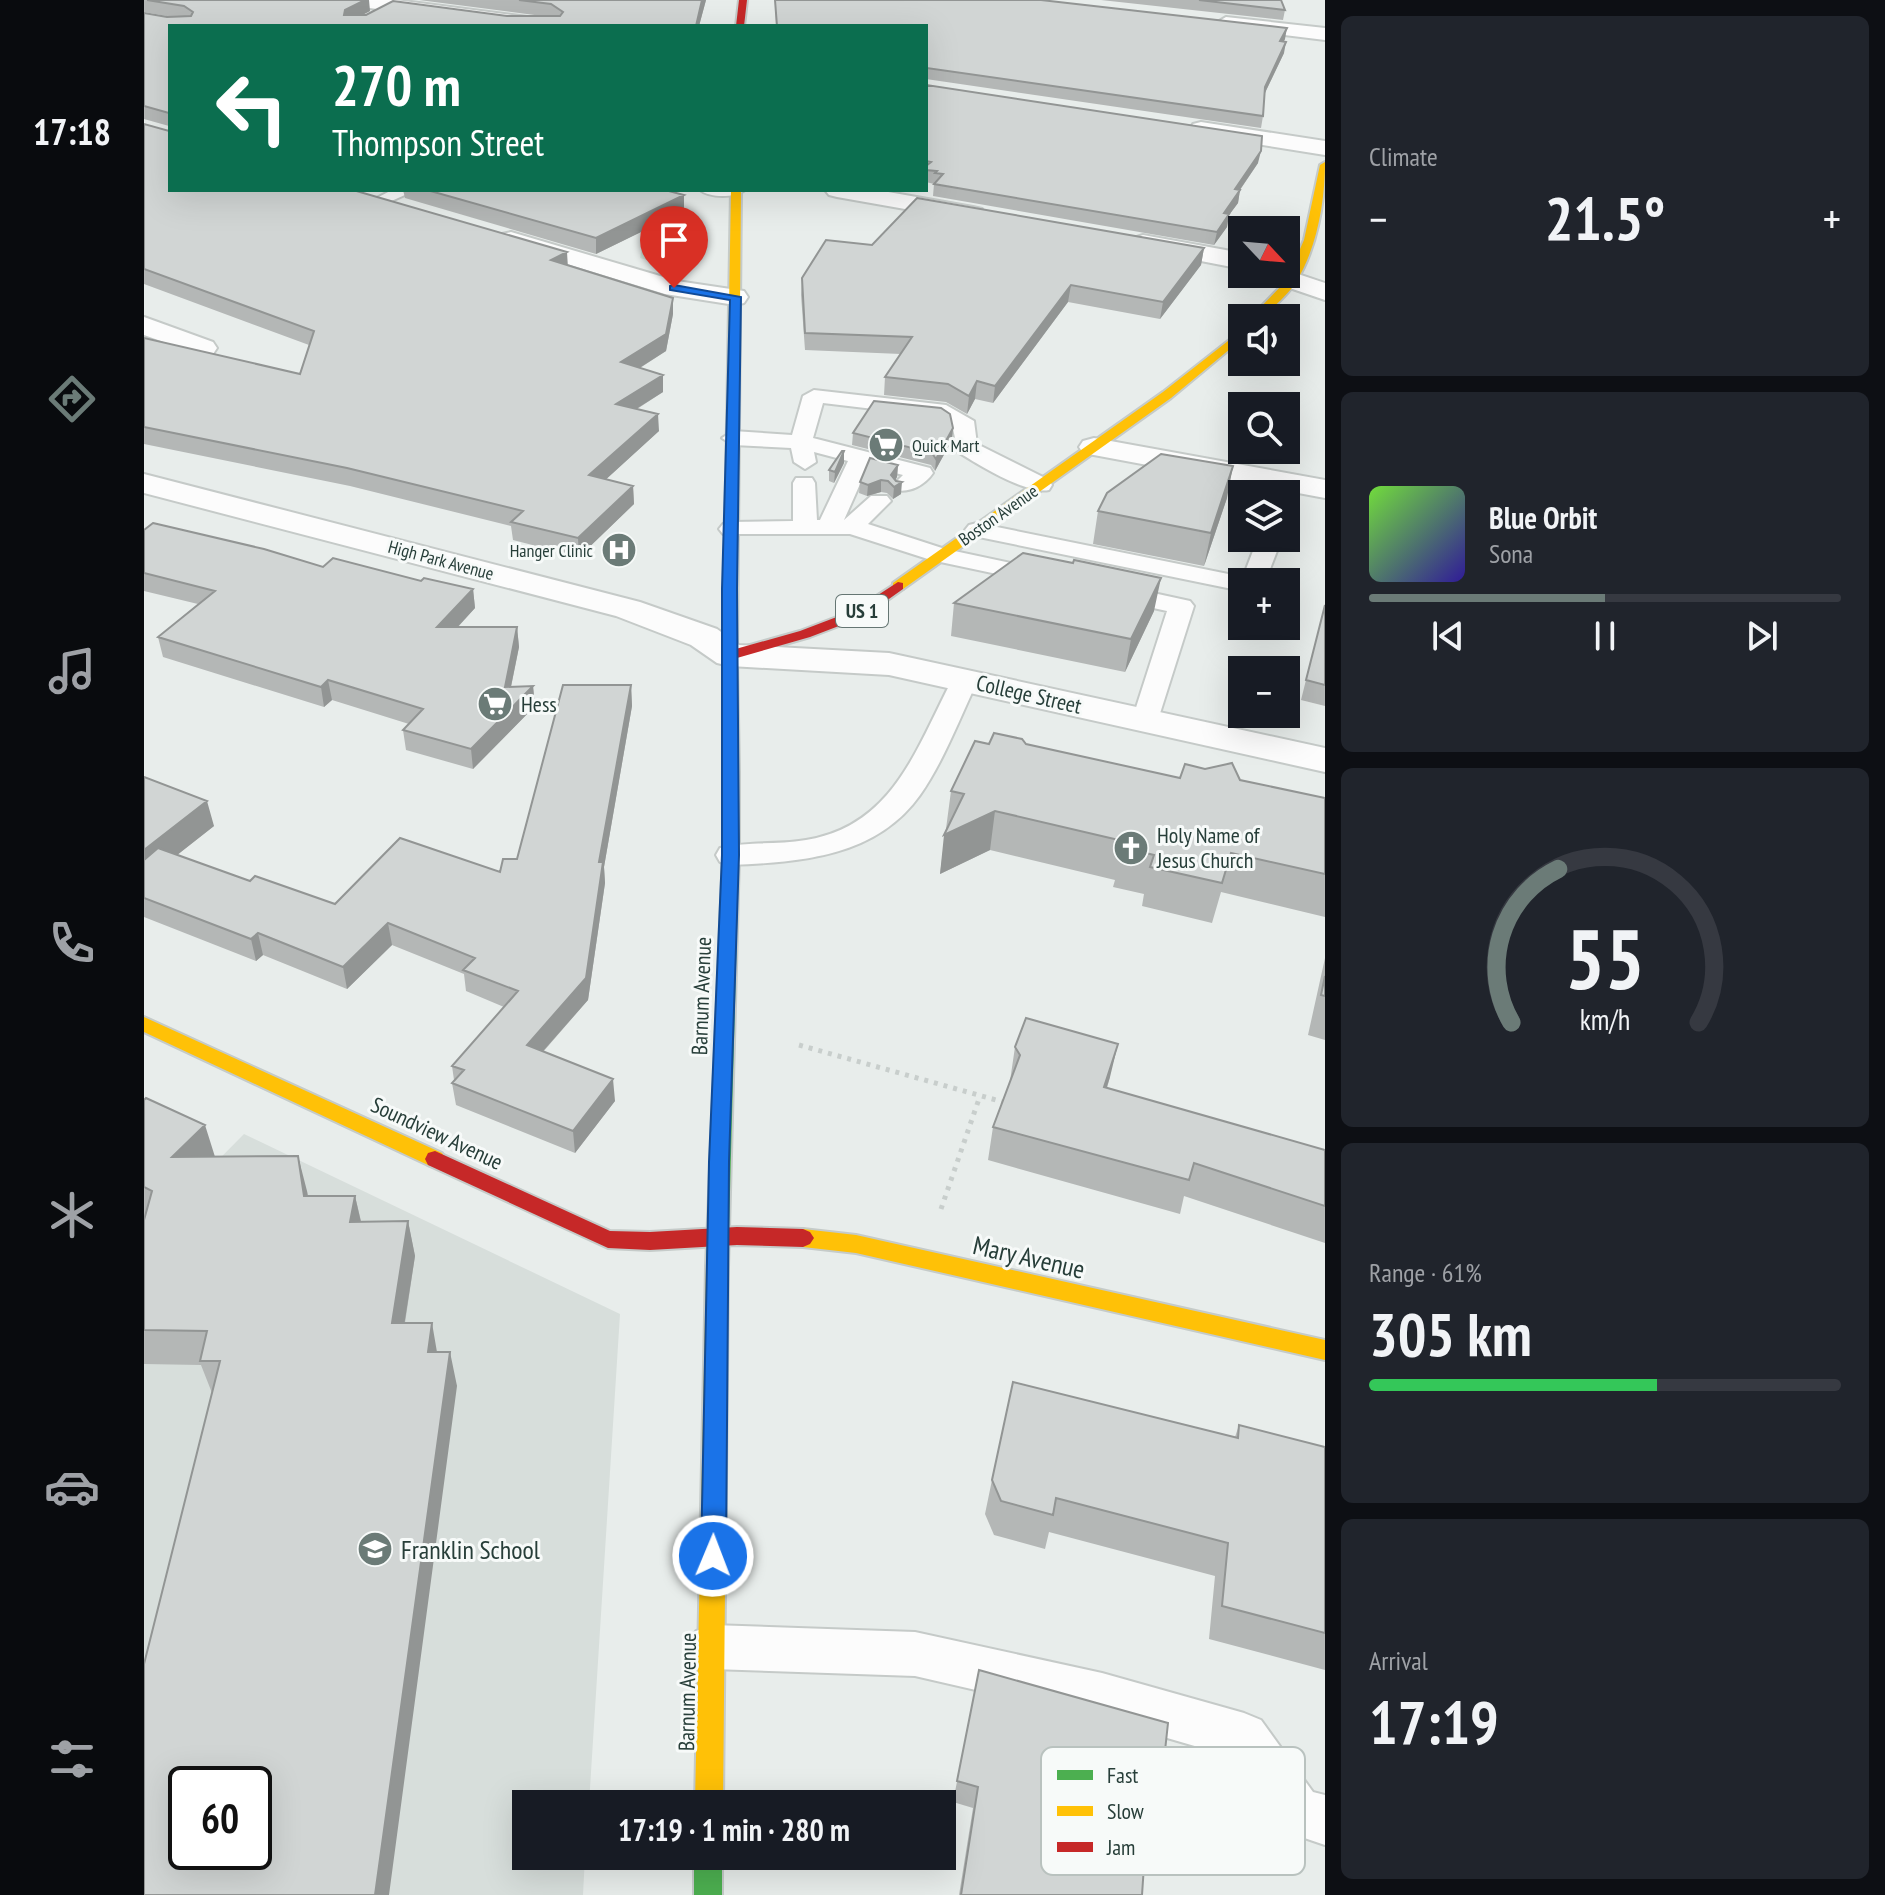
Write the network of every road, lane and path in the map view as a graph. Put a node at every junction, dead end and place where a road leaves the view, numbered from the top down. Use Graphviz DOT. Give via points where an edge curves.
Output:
graph roads {
  1 [pos="354,0"];
  2 [pos="743,0"];
  3 [pos="397,6"];
  4 [pos="376,16"];
  5 [pos="1211,21"];
  6 [pos="536,24"];
  7 [pos="740,24"];
  8 [pos="1325,34"];
  9 [pos="1174,125"];
  10 [pos="1325,148"];
  11 [pos="1325,165"];
  12 [pos="402,192"];
  13 [pos="736,192"];
  14 [pos="848,192"];
  15 [pos="352,194"];
  16 [pos="378,202"];
  17 [pos="422,215"];
  18 [pos="992,217"];
  19 [pos="481,231"];
  20 [pos="1117,239"];
  21 [pos="1300,253"];
  22 [pos="1228,259"];
  23 [pos="1300,284"];
  24 [pos="1325,292"];
  25 [pos="735,297"];
  26 [pos="144,325"];
  27 [pos="1228,345"];
  28 [pos="203,348"];
  29 [pos="733,438"];
  30 [pos="966,447"];
  31 [pos="1094,447"];
  32 [pos="861,456"];
  33 [pos="803,462"];
  34 [pos="1249,480"];
  35 [pos="144,483"];
  36 [pos="1041,485"];
  37 [pos="1300,488"];
  38 [pos="1325,489"];
  39 [pos="879,501"];
  40 [pos="829,527"];
  41 [pos="731,529"];
  42 [pos="977,530"];
  43 [pos="940,555"];
  44 [pos="1228,581"];
  45 [pos="730,655"];
  46 [pos="965,680"];
  47 [pos="1146,720"];
  48 [pos="1325,760"];
  49 [pos="731,855"];
  50 [pos="144,1024"];
  51 [pos="799,1045"];
  52 [pos="980,1096"];
  53 [pos="1009,1103"];
  54 [pos="941,1209"];
  55 [pos="719,1236"];
  56 [pos="1325,1350"];
  57 [pos="712,1647"];
  58 [pos="1251,1747"];
  59 [pos="709,1790"];
  60 [pos="1305,1815"];
  61 [pos="1325,1820"];
  62 [pos="708,1870"];
  63 [pos="708,1895"];
  1 -- 3 [label="street"];
  2 -- 7 [label="main road"];
  3 -- 4 [label="lane"];
  3 -- 6 [label="street"];
  5 -- 8 [label="street"];
  9 -- 10 [label="street"];
  11 -- 21 [label="main road" via="1309,240"];
  12 -- 16 [label="lane"];
  13 -- 25 [label="main road, Barnum Avenue"];
  14 -- 18 [label="street"];
  15 -- 16 [label="street"];
  16 -- 17 [label="street"];
  19 -- 25 [label="street" via="674,288"];
  20 -- 22 [label="street"];
  23 -- 24 [label="street"];
  25 -- 29 [label="main road, Barnum Avenue"];
  26 -- 28 [label="street"];
  27 -- 31 [label="main road, Boston Avenue / US 1"];
  29 -- 33 [label="lane"];
  29 -- 41 [label="main road, Barnum Avenue"];
  30 -- 32 [label="lane" via="913,479"];
  30 -- 33 [label="lane" via="963,421 946,411 814,396"];
  30 -- 36 [label="lane"];
  31 -- 34 [label="street"];
  31 -- 36 [label="main road, Boston Avenue / US 1"];
  32 -- 33 [label="lane"];
  32 -- 40 [label="lane"];
  33 -- 40 [label="lane"];
  35 -- 45 [label="street, High Park Avenue" via="628,609 704,637"];
  36 -- 42 [label="main road, Boston Avenue / US 1"];
  37 -- 38 [label="street"];
  39 -- 40 [label="lane"];
  40 -- 41 [label="lane"];
  40 -- 43 [label="lane"];
  41 -- 45 [label="main road, Barnum Avenue"];
  42 -- 43 [label="main road, Boston Avenue / US 1"];
  42 -- 44 [label="lane"];
  43 -- 45 [label="main road, Boston Avenue / US 1" via="849,618"];
  43 -- 47 [label="lane" via="1181,606"];
  45 -- 46 [label="street, College Street" via="889,664"];
  45 -- 49 [label="main road, Barnum Avenue"];
  46 -- 47 [label="street, College Street"];
  46 -- 49 [label="lane" via="908,791 874,827 820,849"];
  47 -- 48 [label="street, College Street"];
  49 -- 55 [label="main road, Barnum Avenue"];
  50 -- 55 [label="main road, Soundview Avenue" via="608,1239 636,1243"];
  51 -- 52 [label="path"];
  52 -- 53 [label="path"];
  52 -- 54 [label="path"];
  55 -- 56 [label="main road, Mary Avenue" via="805,1237 856,1244"];
  55 -- 57 [label="main road, Barnum Avenue"];
  57 -- 58 [label="lane" via="915,1654 1102,1696 1244,1737"];
  57 -- 59 [label="main road, Barnum Avenue"];
  60 -- 61 [label="lane"];
  62 -- 63 [label="main road"];
}
